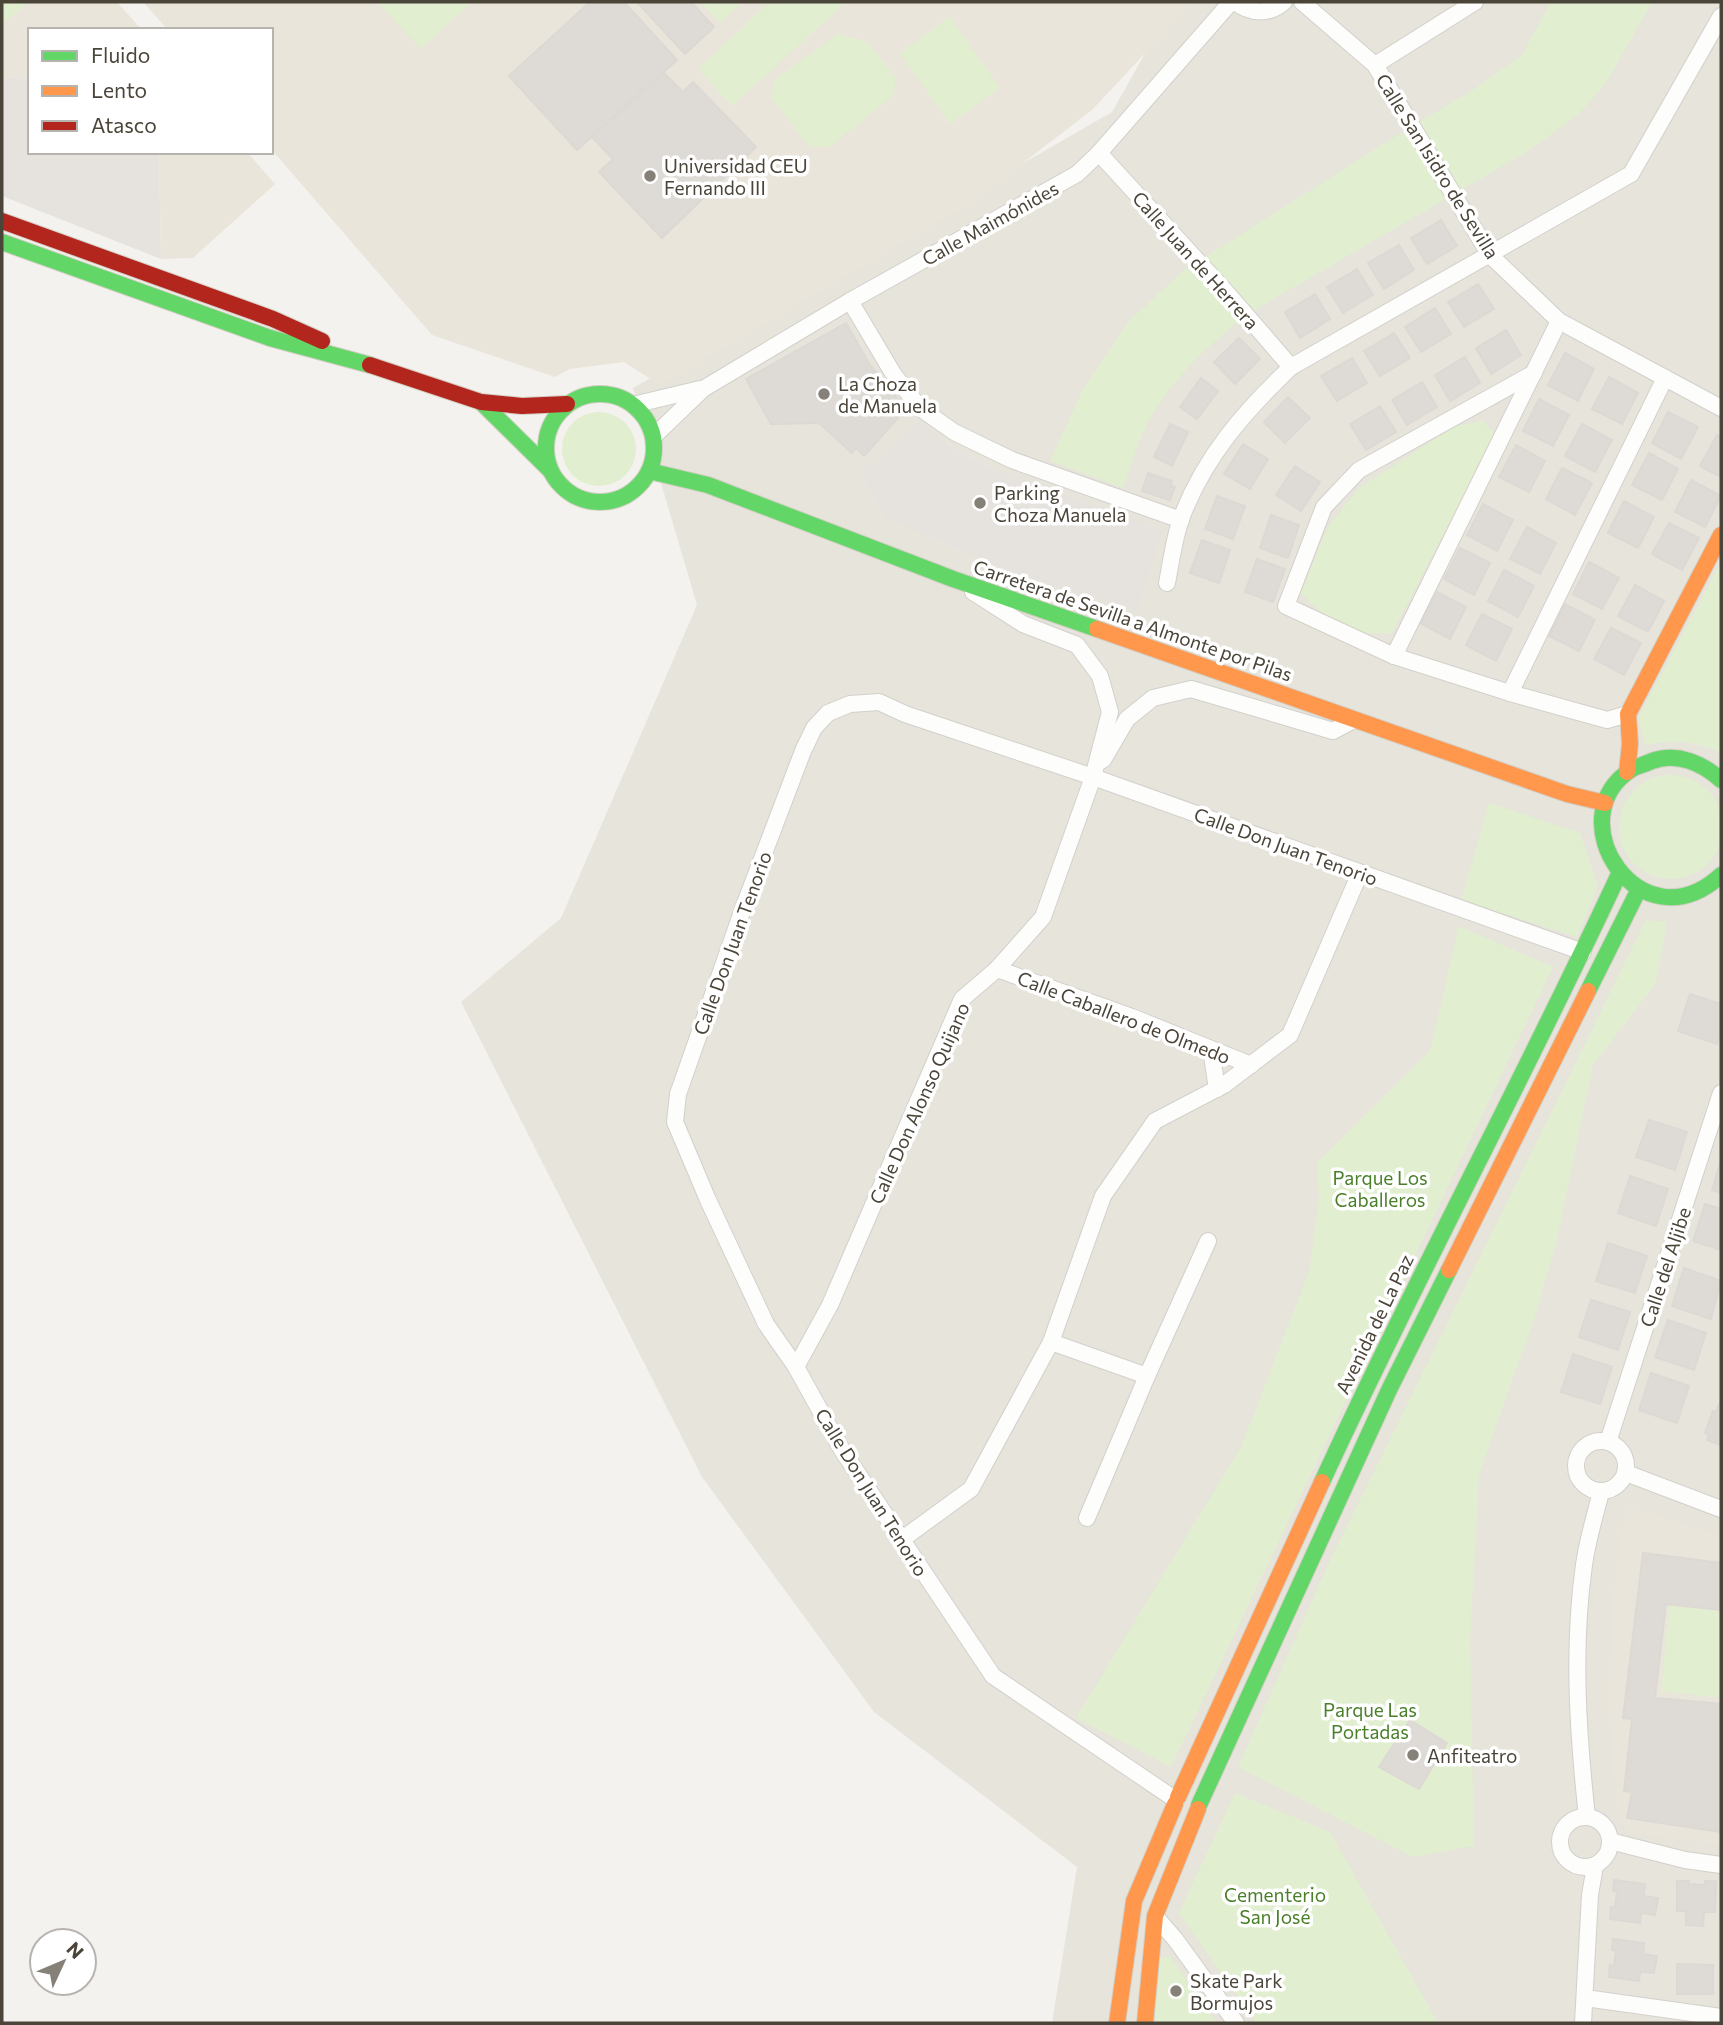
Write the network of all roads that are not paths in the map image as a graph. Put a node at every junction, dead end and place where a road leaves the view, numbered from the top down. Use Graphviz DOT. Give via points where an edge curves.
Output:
graph roads {
  1 [pos="1233,2"];
  2 [pos="1284,2"];
  3 [pos="1303,2"];
  4 [pos="1475,2"];
  5 [pos="1719,23"];
  6 [pos="1375,65"];
  7 [pos="1099,153"];
  8 [pos="2,222"];
  9 [pos="2,242"];
  10 [pos="1490,255"];
  11 [pos="850,301"];
  12 [pos="1559,321"];
  13 [pos="1291,367"];
  14 [pos="381,368"];
  15 [pos="1534,373"];
  16 [pos="1665,378"];
  17 [pos="703,389"];
  18 [pos="481,402"];
  19 [pos="567,404"];
  20 [pos="633,405"];
  21 [pos="1721,408"];
  22 [pos="653,437"];
  23 [pos="649,471"];
  24 [pos="551,472"];
  25 [pos="1181,520"];
  26 [pos="1721,535"];
  27 [pos="953,579"];
  28 [pos="1167,583"];
  29 [pos="1394,656"];
  30 [pos="1510,693"];
  31 [pos="1628,714"];
  32 [pos="1354,720"];
  33 [pos="1627,772"];
  34 [pos="1093,777"];
  35 [pos="1721,780"];
  36 [pos="1605,803"];
  37 [pos="1360,873"];
  38 [pos="1619,874"];
  39 [pos="1718,883"];
  40 [pos="1639,889"];
  41 [pos="1583,952"];
  42 [pos="997,969"];
  43 [pos="1212,1049"];
  44 [pos="1251,1065"];
  45 [pos="1217,1089"];
  46 [pos="1721,1093"];
  47 [pos="1208,1241"];
  48 [pos="1051,1342"];
  49 [pos="796,1367"];
  50 [pos="1147,1376"];
  51 [pos="1608,1442"];
  52 [pos="1626,1473"];
  53 [pos="1601,1492"];
  54 [pos="1721,1509"];
  55 [pos="1087,1518"];
  56 [pos="901,1540"];
  57 [pos="1176,1800"];
  58 [pos="1198,1807"];
  59 [pos="1587,1817"];
  60 [pos="1610,1841"];
  61 [pos="1721,1865"];
  62 [pos="1587,1866"];
  63 [pos="1155,1916"];
  64 [pos="1585,1998"];
  65 [pos="1721,2017"];
  66 [pos="1117,2023"];
  67 [pos="1145,2023"];
  68 [pos="1236,2023"];
  69 [pos="1583,2023"];
  1 -- 2 [label="street" via="1259,12"];
  1 -- 7 [label="street, Calle Maimónides"];
  3 -- 6 [label="street, Calle San Isidro de Sevilla"];
  4 -- 6 [label="street"];
  5 -- 10 [label="street" via="1631,174"];
  6 -- 10 [label="street, Calle San Isidro de Sevilla"];
  7 -- 11 [label="street, Calle Maimónides" via="1077,174"];
  7 -- 13 [label="street, Calle Juan de Herrera"];
  8 -- 14 [label="main road" via="273,319"];
  9 -- 14 [label="main road" via="270,338"];
  10 -- 12 [label="street, Calle San Isidro de Sevilla"];
  10 -- 13 [label="street"];
  11 -- 17 [label="street, Calle Maimónides"];
  11 -- 25 [label="street" via="894,375 920,408 954,432 1012,460"];
  12 -- 15 [label="street"];
  12 -- 16 [label="street, Calle San Isidro de Sevilla"];
  13 -- 25 [label="street" via="1250,407 1214,452"];
  14 -- 18 [label="main road"];
  15 -- 29 [label="street"];
  15 -- 29 [label="street" via="1359,470 1324,507 1286,606"];
  16 -- 21 [label="street, Calle San Isidro de Sevilla"];
  16 -- 30 [label="street"];
  17 -- 20 [label="street, Calle Maimónides"];
  17 -- 22 [label="street, Calle Maimónides"];
  18 -- 19 [label="main road"];
  18 -- 24 [label="main road"];
  19 -- 20 [label="main road" via="593,394 621,398"];
  19 -- 24 [label="main road" via="547,435 545,454"];
  20 -- 22 [label="main road" via="646,419"];
  22 -- 23 [label="main road"];
  23 -- 24 [label="main road" via="629,494 594,502 576,497"];
  23 -- 27 [label="main road, Carretera de Sevilla a Almonte por Pilas" via="719,489"];
  25 -- 28 [label="street"];
  26 -- 31 [label="main road"];
  27 -- 32 [label="main road, Carretera de Sevilla a Almonte por Pilas"];
  27 -- 34 [label="street" via="1023,624 1077,645 1100,676 1110,712"];
  29 -- 30 [label="street"];
  30 -- 31 [label="street" via="1606,720"];
  31 -- 33 [label="main road"];
  32 -- 34 [label="street" via="1333,730 1191,689 1153,698 1128,719"];
  32 -- 36 [label="main road, Carretera de Sevilla a Almonte por Pilas"];
  33 -- 35 [label="main road" via="1647,761 1669,757 1691,760"];
  33 -- 36 [label="main road"];
  34 -- 37 [label="street, Calle Don Juan Tenorio"];
  34 -- 42 [label="street, Calle Don Alonso Quijano" via="1043,917"];
  34 -- 49 [label="street, Calle Don Juan Tenorio" via="879,702 850,704 828,713 814,728 744,906 678,1094 675,1122 766,1324"];
  36 -- 38 [label="main road" via="1602,840"];
  37 -- 41 [label="street, Calle Don Juan Tenorio"];
  37 -- 44 [label="street" via="1290,1035"];
  38 -- 40 [label="main road"];
  38 -- 41 [label="main road, Avenida de La Paz"];
  39 -- 40 [label="main road" via="1676,897"];
  40 -- 58 [label="main road" via="1389,1390"];
  41 -- 57 [label="main road, Avenida de La Paz" via="1372,1374"];
  42 -- 43 [label="street, Calle Caballero de Olmedo"];
  42 -- 49 [label="street, Calle Don Alonso Quijano" via="962,999 830,1305"];
  43 -- 44 [label="street, Calle Caballero de Olmedo"];
  43 -- 45 [label="street"];
  44 -- 45 [label="street"];
  45 -- 48 [label="street" via="1155,1121 1102,1196"];
  46 -- 51 [label="street, Calle del Aljibe"];
  47 -- 50 [label="street"];
  48 -- 50 [label="street"];
  48 -- 56 [label="street" via="971,1489"];
  49 -- 56 [label="street, Calle Don Juan Tenorio" via="842,1450"];
  50 -- 55 [label="street"];
  51 -- 52 [label="street" via="1620,1449"];
  51 -- 53 [label="street" via="1584,1447 1575,1465 1585,1486"];
  52 -- 53 [label="street" via="1616,1487"];
  52 -- 54 [label="street"];
  53 -- 59 [label="street" via="1584,1564 1576,1653"];
  56 -- 57 [label="street, Calle Don Juan Tenorio" via="993,1676"];
  57 -- 58 [label="main road" via="1176,1812 1182,1817 1193,1815"];
  57 -- 66 [label="main road, Avenida de La Paz" via="1134,1901"];
  58 -- 63 [label="main road"];
  59 -- 60 [label="street" via="1605,1827"];
  59 -- 62 [label="street" via="1571,1820 1559,1840 1567,1860"];
  60 -- 61 [label="street"];
  60 -- 62 [label="street" via="1606,1856"];
  62 -- 64 [label="street"];
  63 -- 67 [label="main road"];
  63 -- 68 [label="street"];
  64 -- 65 [label="street"];
  64 -- 69 [label="street"];
}
